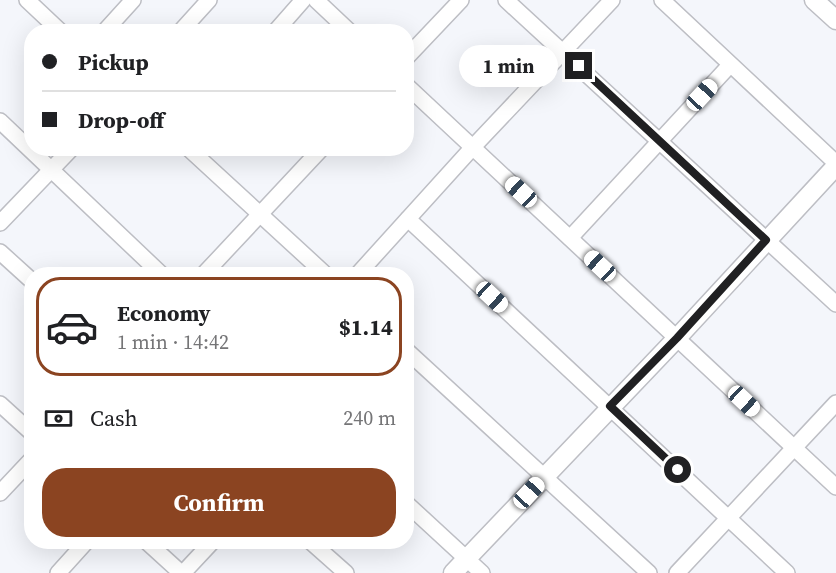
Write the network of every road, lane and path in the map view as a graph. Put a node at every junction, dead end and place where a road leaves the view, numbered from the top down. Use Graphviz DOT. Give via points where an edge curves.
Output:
graph roads {
  1 [pos="27,0"];
  2 [pos="133,0"];
  3 [pos="209,0"];
  4 [pos="303,0"];
  5 [pos="316,0"];
  6 [pos="461,0"];
  7 [pos="506,0"];
  8 [pos="612,0"];
  9 [pos="662,0"];
  10 [pos="814,0"];
  11 [pos="836,20"];
  12 [pos="52,24"];
  13 [pos="111,24"];
  14 [pos="187,24"];
  15 [pos="281,24"];
  16 [pos="342,24"];
  17 [pos="414,50"];
  18 [pos="562,52"];
  19 [pos="730,64"];
  20 [pos="414,92"];
  21 [pos="0,121"];
  22 [pos="660,140"];
  23 [pos="24,144"];
  24 [pos="473,147"];
  25 [pos="37,156"];
  26 [pos="65,156"];
  27 [pos="197,156"];
  28 [pos="315,156"];
  29 [pos="835,168"];
  30 [pos="52,170"];
  31 [pos="260,215"];
  32 [pos="408,219"];
  33 [pos="0,223"];
  34 [pos="570,238"];
  35 [pos="766,240"];
  36 [pos="0,252"];
  37 [pos="154,267"];
  38 [pos="211,267"];
  39 [pos="317,267"];
  40 [pos="364,267"];
  41 [pos="24,274"];
  42 [pos="836,304"];
  43 [pos="677,338"];
  44 [pos="414,357"];
  45 [pos="836,403"];
  46 [pos="0,404"];
  47 [pos="610,406"];
  48 [pos="24,426"];
  49 [pos="794,448"];
  50 [pos="24,468"];
  51 [pos="544,477"];
  52 [pos="836,487"];
  53 [pos="0,493"];
  54 [pos="414,510"];
  55 [pos="729,517"];
  56 [pos="80,549"];
  57 [pos="155,549"];
  58 [pos="205,549"];
  59 [pos="316,549"];
  60 [pos="467,559"];
  61 [pos="328,567"];
  62 [pos="58,573"];
  63 [pos="182,573"];
  64 [pos="346,573"];
  65 [pos="453,573"];
  66 [pos="482,573"];
  67 [pos="649,573"];
  68 [pos="677,573"];
  69 [pos="787,573"];
  1 -- 12 [label="street"];
  2 -- 13 [label="street"];
  3 -- 14 [label="street"];
  4 -- 15 [label="street"];
  5 -- 16 [label="street"];
  6 -- 17 [label="street"];
  7 -- 18 [label="street"];
  8 -- 18 [label="street"];
  9 -- 19 [label="street"];
  10 -- 11 [label="street"];
  18 -- 22 [label="street"];
  18 -- 24 [label="street"];
  19 -- 22 [label="street"];
  19 -- 29 [label="street"];
  20 -- 24 [label="street"];
  21 -- 23 [label="street"];
  22 -- 34 [label="street"];
  22 -- 35 [label="street"];
  24 -- 32 [label="street"];
  24 -- 34 [label="street"];
  25 -- 30 [label="street"];
  26 -- 30 [label="street"];
  27 -- 31 [label="street"];
  28 -- 31 [label="street"];
  29 -- 35 [label="street"];
  30 -- 33 [label="street"];
  30 -- 37 [label="street"];
  31 -- 38 [label="street"];
  31 -- 39 [label="street"];
  32 -- 40 [label="street"];
  32 -- 47 [label="street"];
  34 -- 43 [label="street"];
  35 -- 42 [label="street"];
  35 -- 43 [label="street"];
  36 -- 41 [label="street"];
  43 -- 47 [label="street"];
  43 -- 49 [label="street"];
  44 -- 51 [label="street"];
  45 -- 49 [label="street"];
  46 -- 48 [label="street"];
  47 -- 51 [label="street"];
  47 -- 55 [label="street"];
  49 -- 52 [label="street"];
  49 -- 55 [label="street"];
  50 -- 53 [label="street"];
  51 -- 60 [label="street"];
  51 -- 67 [label="street"];
  54 -- 60 [label="street"];
  55 -- 68 [label="street"];
  55 -- 69 [label="street"];
  56 -- 62 [label="street"];
  57 -- 63 [label="street"];
  58 -- 63 [label="street"];
  59 -- 61 [label="street"];
  60 -- 65 [label="street"];
  60 -- 66 [label="street"];
  61 -- 64 [label="street"];
}
